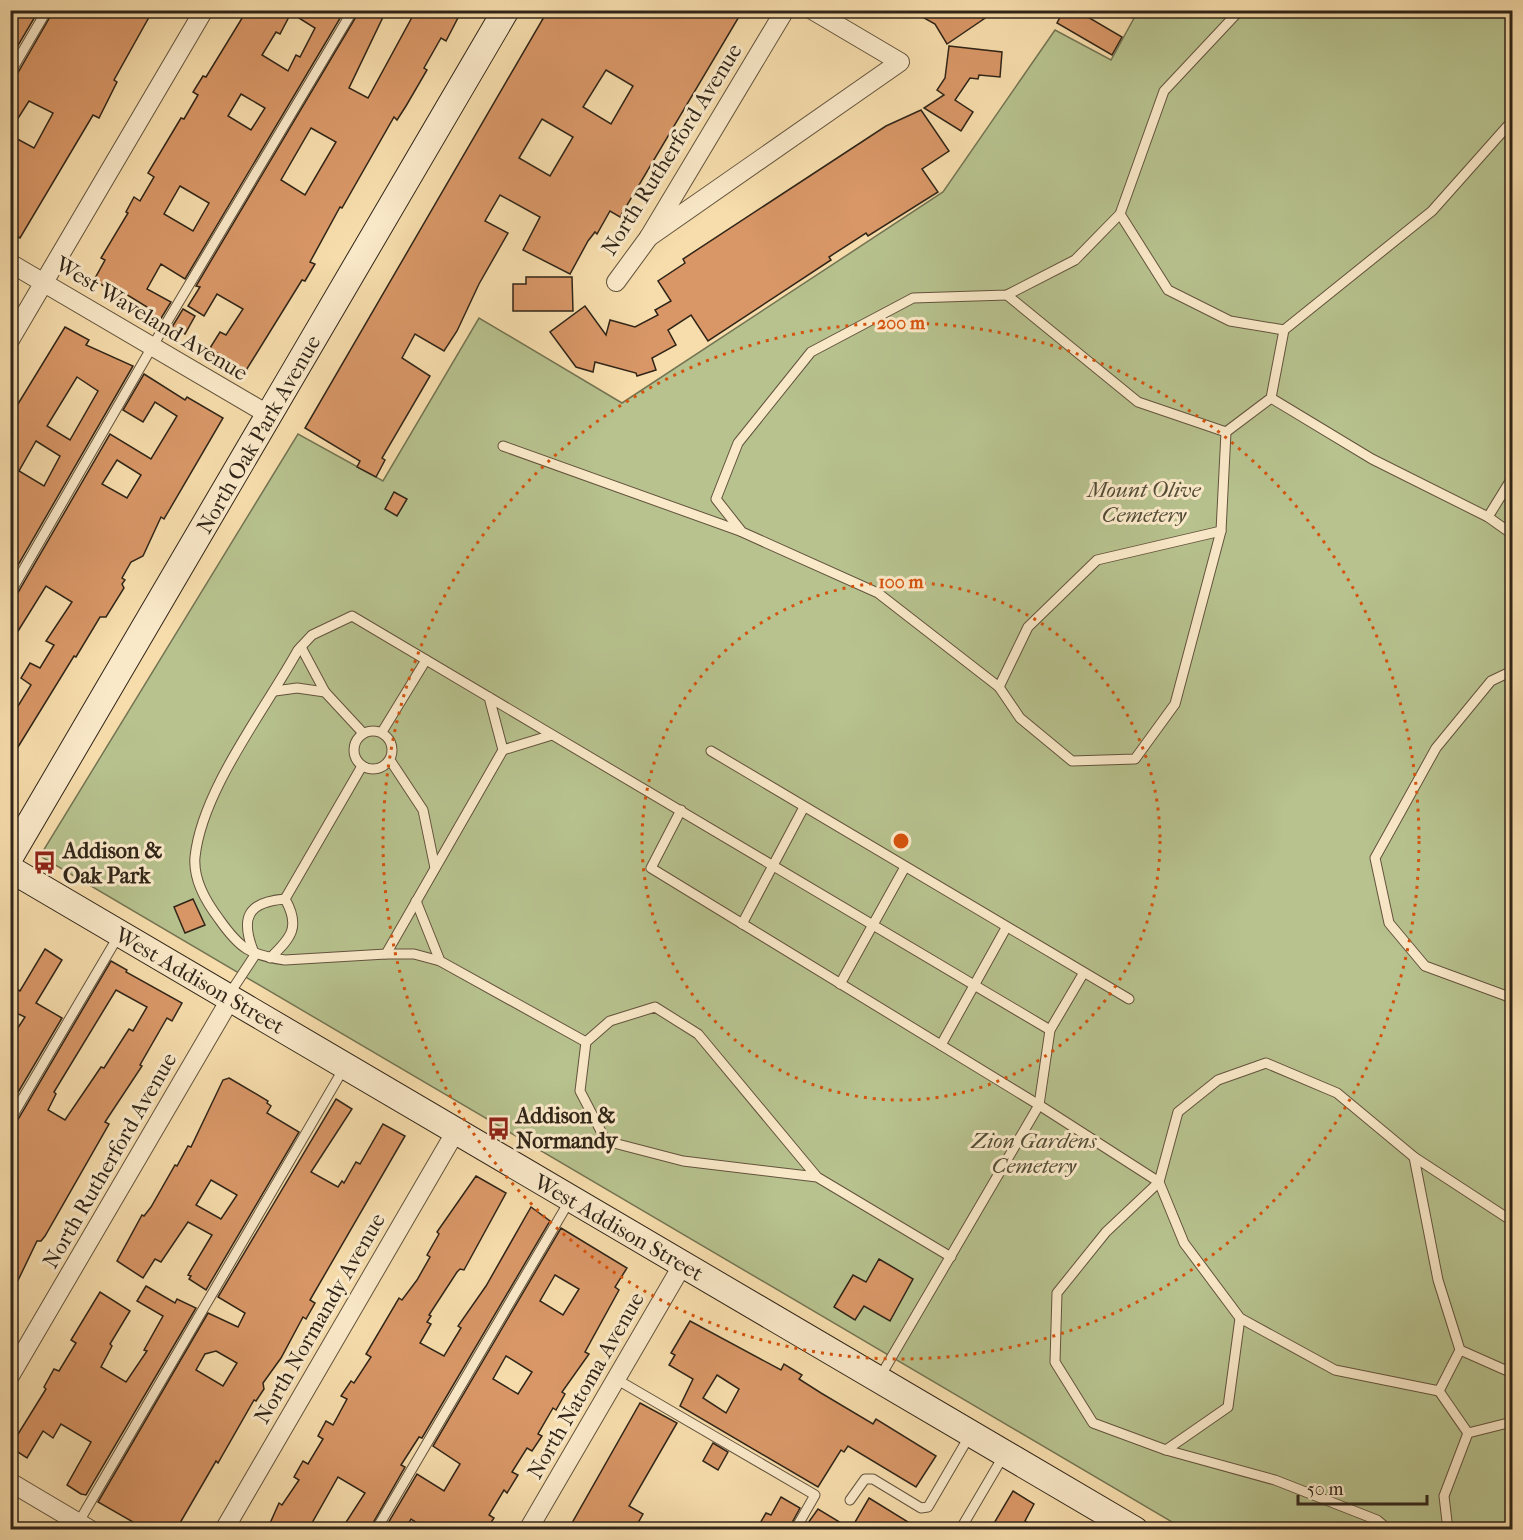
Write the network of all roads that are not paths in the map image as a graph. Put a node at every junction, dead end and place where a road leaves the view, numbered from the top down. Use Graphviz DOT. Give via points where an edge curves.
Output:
graph roads {
  1 [pos="47,10"];
  2 [pos="204,10"];
  3 [pos="353,10"];
  4 [pos="506,10"];
  5 [pos="785,10"];
  6 [pos="812,10"];
  7 [pos="1240,10"];
  8 [pos="10,73"];
  9 [pos="1512,121"];
  10 [pos="1120,214"];
  11 [pos="649,237"];
  12 [pos="10,263"];
  13 [pos="616,282"];
  14 [pos="44,283"];
  15 [pos="1007,295"];
  16 [pos="1284,330"];
  17 [pos="10,340"];
  18 [pos="152,347"];
  19 [pos="1271,398"];
  20 [pos="269,415"];
  21 [pos="1226,432"];
  22 [pos="503,446"];
  23 [pos="1512,478"];
  24 [pos="1488,517"];
  25 [pos="1221,531"];
  26 [pos="742,532"];
  27 [pos="1512,534"];
  28 [pos="10,593"];
  29 [pos="301,646"];
  30 [pos="426,660"];
  31 [pos="1512,671"];
  32 [pos="999,687"];
  33 [pos="276,691"];
  34 [pos="325,692"];
  35 [pos="489,697"];
  36 [pos="382,732"];
  37 [pos="363,733"];
  38 [pos="552,735"];
  39 [pos="503,750"];
  40 [pos="711,751"];
  41 [pos="390,760"];
  42 [pos="362,766"];
  43 [pos="804,807"];
  44 [pos="681,810"];
  45 [pos="10,857"];
  46 [pos="772,867"];
  47 [pos="905,867"];
  48 [pos="435,868"];
  49 [pos="10,869"];
  50 [pos="285,899"];
  51 [pos="416,902"];
  52 [pos="742,924"];
  53 [pos="871,925"];
  54 [pos="1006,928"];
  55 [pos="120,933"];
  56 [pos="386,954"];
  57 [pos="255,955"];
  58 [pos="270,958"];
  59 [pos="440,961"];
  60 [pos="1083,974"];
  61 [pos="840,984"];
  62 [pos="975,986"];
  63 [pos="1512,997"];
  64 [pos="229,998"];
  65 [pos="1129,999"];
  66 [pos="1050,1030"];
  67 [pos="586,1042"];
  68 [pos="941,1045"];
  69 [pos="346,1066"];
  70 [pos="1039,1105"];
  71 [pos="10,1120"];
  72 [pos="456,1131"];
  73 [pos="1414,1157"];
  74 [pos="817,1177"];
  75 [pos="1159,1182"];
  76 [pos="571,1198"];
  77 [pos="1512,1221"];
  78 [pos="951,1257"];
  79 [pos="683,1264"];
  80 [pos="1240,1318"];
  81 [pos="1460,1350"];
  82 [pos="1512,1373"];
  83 [pos="10,1376"];
  84 [pos="616,1378"];
  85 [pos="879,1379"];
  86 [pos="1439,1391"];
  87 [pos="1512,1422"];
  88 [pos="971,1433"];
  89 [pos="1468,1433"];
  90 [pos="1166,1450"];
  91 [pos="1005,1453"];
  92 [pos="10,1482"];
  93 [pos="850,1500"];
  94 [pos="1120,1526"];
  95 [pos="81,1527"];
  96 [pos="224,1530"];
  97 [pos="376,1530"];
  98 [pos="528,1530"];
  99 [pos="795,1530"];
  100 [pos="960,1530"];
  101 [pos="1389,1530"];
  102 [pos="1448,1530"];
  1 -- 8 [label="lane"];
  2 -- 14 [label="street"];
  3 -- 18 [label="lane"];
  4 -- 20 [label="street, North Oak Park Avenue"];
  5 -- 11 [label="street, North Rutherford Avenue"];
  6 -- 11 [label="street" via="900,62"];
  7 -- 10 [label="lane" via="1164,91"];
  9 -- 16 [label="lane" via="1432,211"];
  10 -- 15 [label="lane" via="1075,260"];
  10 -- 16 [label="lane" via="1168,290 1230,321"];
  11 -- 13 [label="street, North Rutherford Avenue"];
  12 -- 14 [label="street, West Waveland Avenue"];
  14 -- 17 [label="street"];
  14 -- 18 [label="street, West Waveland Avenue"];
  15 -- 21 [label="lane" via="1138,402"];
  15 -- 26 [label="lane" via="913,298 811,352 738,443 716,499"];
  16 -- 19 [label="lane"];
  18 -- 20 [label="street, West Waveland Avenue"];
  18 -- 28 [label="lane"];
  19 -- 21 [label="lane"];
  19 -- 24 [label="lane" via="1372,459"];
  20 -- 45 [label="street, North Oak Park Avenue"];
  21 -- 25 [label="lane"];
  22 -- 26 [label="lane"];
  23 -- 24 [label="lane"];
  24 -- 27 [label="lane"];
  25 -- 32 [label="lane" via="1097,560 1028,627"];
  25 -- 32 [label="lane" via="1175,704 1136,759 1072,761 1020,718"];
  26 -- 32 [label="lane" via="878,593"];
  29 -- 30 [label="lane" via="312,635 352,616"];
  29 -- 33 [label="lane"];
  29 -- 34 [label="lane"];
  30 -- 35 [label="lane"];
  30 -- 36 [label="lane"];
  31 -- 63 [label="lane" via="1491,681 1436,748 1375,858 1389,923 1425,966"];
  33 -- 34 [label="lane" via="297,688"];
  33 -- 57 [label="lane" via="205,811 195,859 203,898 230,935"];
  34 -- 37 [label="lane"];
  35 -- 38 [label="lane"];
  35 -- 39 [label="lane"];
  36 -- 37 [label="lane"];
  36 -- 41 [label="lane" via="393,748"];
  37 -- 42 [label="lane" via="354,749"];
  38 -- 39 [label="lane"];
  38 -- 44 [label="lane"];
  39 -- 48 [label="lane"];
  40 -- 43 [label="lane"];
  41 -- 42 [label="lane" via="381,768"];
  41 -- 48 [label="lane" via="423,810"];
  42 -- 50 [label="lane"];
  43 -- 46 [label="lane"];
  43 -- 47 [label="lane"];
  44 -- 46 [label="lane"];
  44 -- 52 [label="lane" via="651,868"];
  46 -- 52 [label="lane"];
  46 -- 53 [label="lane"];
  47 -- 53 [label="lane"];
  47 -- 54 [label="lane"];
  48 -- 51 [label="lane"];
  49 -- 55 [label="street, West Addison Street"];
  50 -- 57 [label="lane" via="265,901 252,910 248,924"];
  50 -- 58 [label="lane" via="293,913 293,929 288,941"];
  51 -- 56 [label="lane"];
  51 -- 59 [label="lane"];
  52 -- 61 [label="lane"];
  53 -- 61 [label="lane"];
  53 -- 62 [label="lane"];
  54 -- 60 [label="lane"];
  54 -- 62 [label="lane"];
  55 -- 64 [label="street, West Addison Street"];
  55 -- 71 [label="lane"];
  56 -- 58 [label="lane"];
  56 -- 59 [label="lane" via="414,954"];
  57 -- 58 [label="lane"];
  57 -- 64 [label="lane"];
  59 -- 67 [label="lane"];
  60 -- 65 [label="lane"];
  60 -- 66 [label="lane"];
  61 -- 68 [label="lane"];
  62 -- 66 [label="lane"];
  62 -- 68 [label="lane"];
  64 -- 69 [label="street, West Addison Street"];
  64 -- 83 [label="street, North Rutherford Avenue"];
  66 -- 70 [label="lane"];
  67 -- 74 [label="lane" via="610,1021 655,1007 698,1034"];
  67 -- 74 [label="lane" via="580,1091 606,1140 683,1161"];
  68 -- 70 [label="lane"];
  69 -- 72 [label="street, West Addison Street"];
  69 -- 95 [label="lane"];
  70 -- 75 [label="lane"];
  70 -- 78 [label="lane"];
  72 -- 76 [label="street, West Addison Street"];
  72 -- 96 [label="street, North Normandy Avenue"];
  73 -- 75 [label="lane" via="1337,1093 1266,1063 1218,1080 1178,1112"];
  73 -- 77 [label="lane"];
  73 -- 81 [label="lane" via="1438,1280"];
  74 -- 78 [label="lane"];
  75 -- 80 [label="lane" via="1184,1243"];
  75 -- 90 [label="lane" via="1106,1232 1057,1293 1055,1362 1093,1423"];
  76 -- 79 [label="street, West Addison Street"];
  76 -- 97 [label="lane"];
  78 -- 85 [label="lane"];
  79 -- 84 [label="street, North Natoma Avenue"];
  79 -- 85 [label="street, West Addison Street"];
  80 -- 86 [label="lane" via="1335,1370"];
  80 -- 90 [label="lane" via="1228,1407"];
  81 -- 82 [label="lane"];
  81 -- 86 [label="lane"];
  84 -- 98 [label="street, North Natoma Avenue"];
  84 -- 99 [label="lane" via="816,1495"];
  85 -- 88 [label="street, West Addison Street"];
  86 -- 89 [label="lane"];
  87 -- 89 [label="lane"];
  88 -- 91 [label="street, West Addison Street"];
  88 -- 93 [label="lane" via="928,1507 921,1508 873,1479 865,1479"];
  89 -- 102 [label="lane" via="1444,1496"];
  90 -- 101 [label="lane" via="1275,1480 1377,1520"];
  91 -- 94 [label="street, West Addison Street"];
  91 -- 100 [label="lane"];
  92 -- 95 [label="street"];
}
